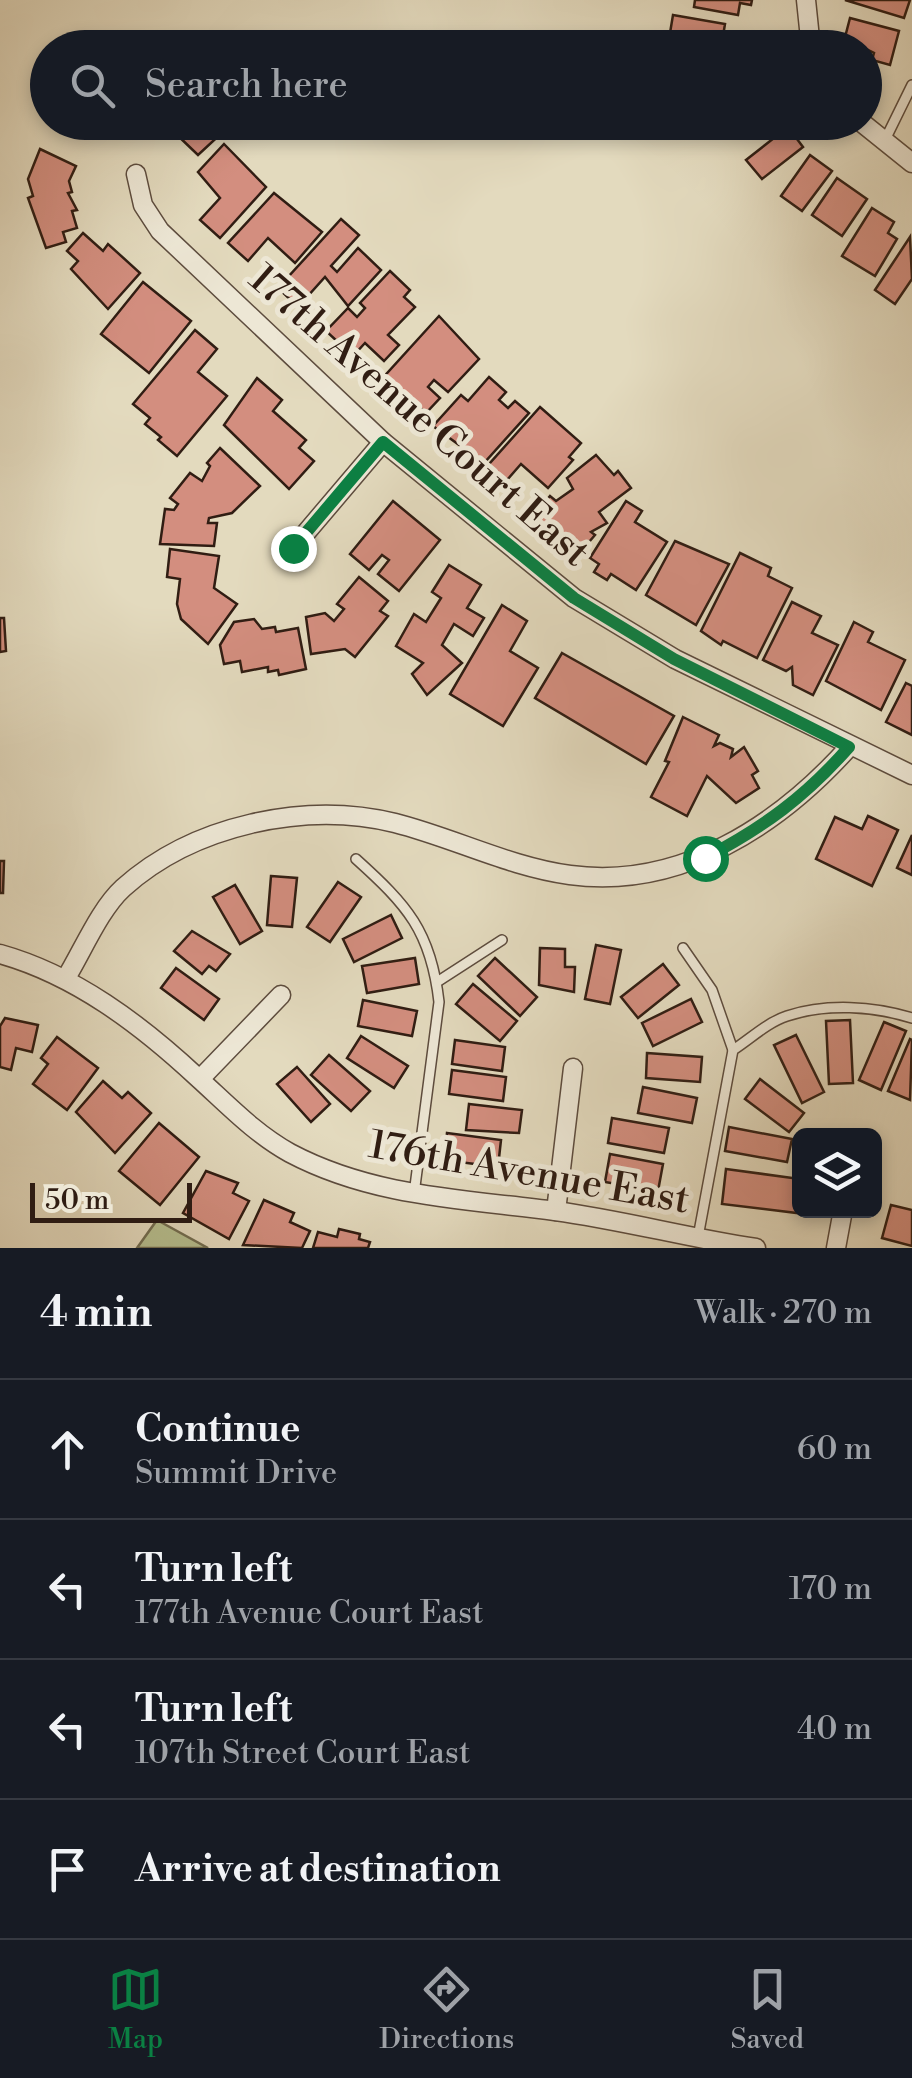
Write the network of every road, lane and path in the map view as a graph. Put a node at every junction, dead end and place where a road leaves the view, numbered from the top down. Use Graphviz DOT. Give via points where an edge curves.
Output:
graph roads {
  1 [pos="806,0"];
  2 [pos="808,30"];
  3 [pos="912,85"];
  4 [pos="882,140"];
  5 [pos="884,142"];
  6 [pos="912,163"];
  7 [pos="136,174"];
  8 [pos="383,442"];
  9 [pos="293,548"];
  10 [pos="849,747"];
  11 [pos="912,776"];
  12 [pos="356,859"];
  13 [pos="502,940"];
  14 [pos="683,948"];
  15 [pos="0,954"];
  16 [pos="66,978"];
  17 [pos="437,982"];
  18 [pos="281,996"];
  19 [pos="912,1018"];
  20 [pos="733,1050"];
  21 [pos="574,1068"];
  22 [pos="200,1080"];
  23 [pos="414,1194"];
  24 [pos="556,1211"];
  25 [pos="842,1218"];
  26 [pos="698,1237"];
  27 [pos="756,1248"];
  28 [pos="836,1248"];
  1 -- 2 [label="street"];
  3 -- 5 [label="lane"];
  4 -- 5 [label="street"];
  5 -- 6 [label="street"];
  7 -- 8 [label="street, 177th Avenue Court East" via="143,205 160,231"];
  8 -- 9 [label="street"];
  8 -- 10 [label="street, 177th Avenue Court East" via="574,598 674,659"];
  10 -- 11 [label="street, 177th Avenue Court East"];
  10 -- 16 [label="street" via="808,793 748,835 705,858 623,875 532,868 364,818 239,827 170,855 121,890"];
  12 -- 17 [label="lane" via="408,906"];
  13 -- 17 [label="lane"];
  14 -- 20 [label="lane" via="712,990"];
  15 -- 16 [label="street, 176th Avenue East"];
  16 -- 22 [label="street, 176th Avenue East" via="156,1040"];
  17 -- 23 [label="lane"];
  18 -- 22 [label="street"];
  19 -- 20 [label="lane" via="830,1008 784,1016"];
  20 -- 26 [label="lane"];
  21 -- 24 [label="street"];
  22 -- 23 [label="street, 176th Avenue East" via="228,1110 286,1150 361,1183"];
  23 -- 24 [label="street, 176th Avenue East"];
  24 -- 26 [label="street, 176th Avenue East"];
  25 -- 28 [label="street"];
  26 -- 27 [label="street, 176th Avenue East"];
}
